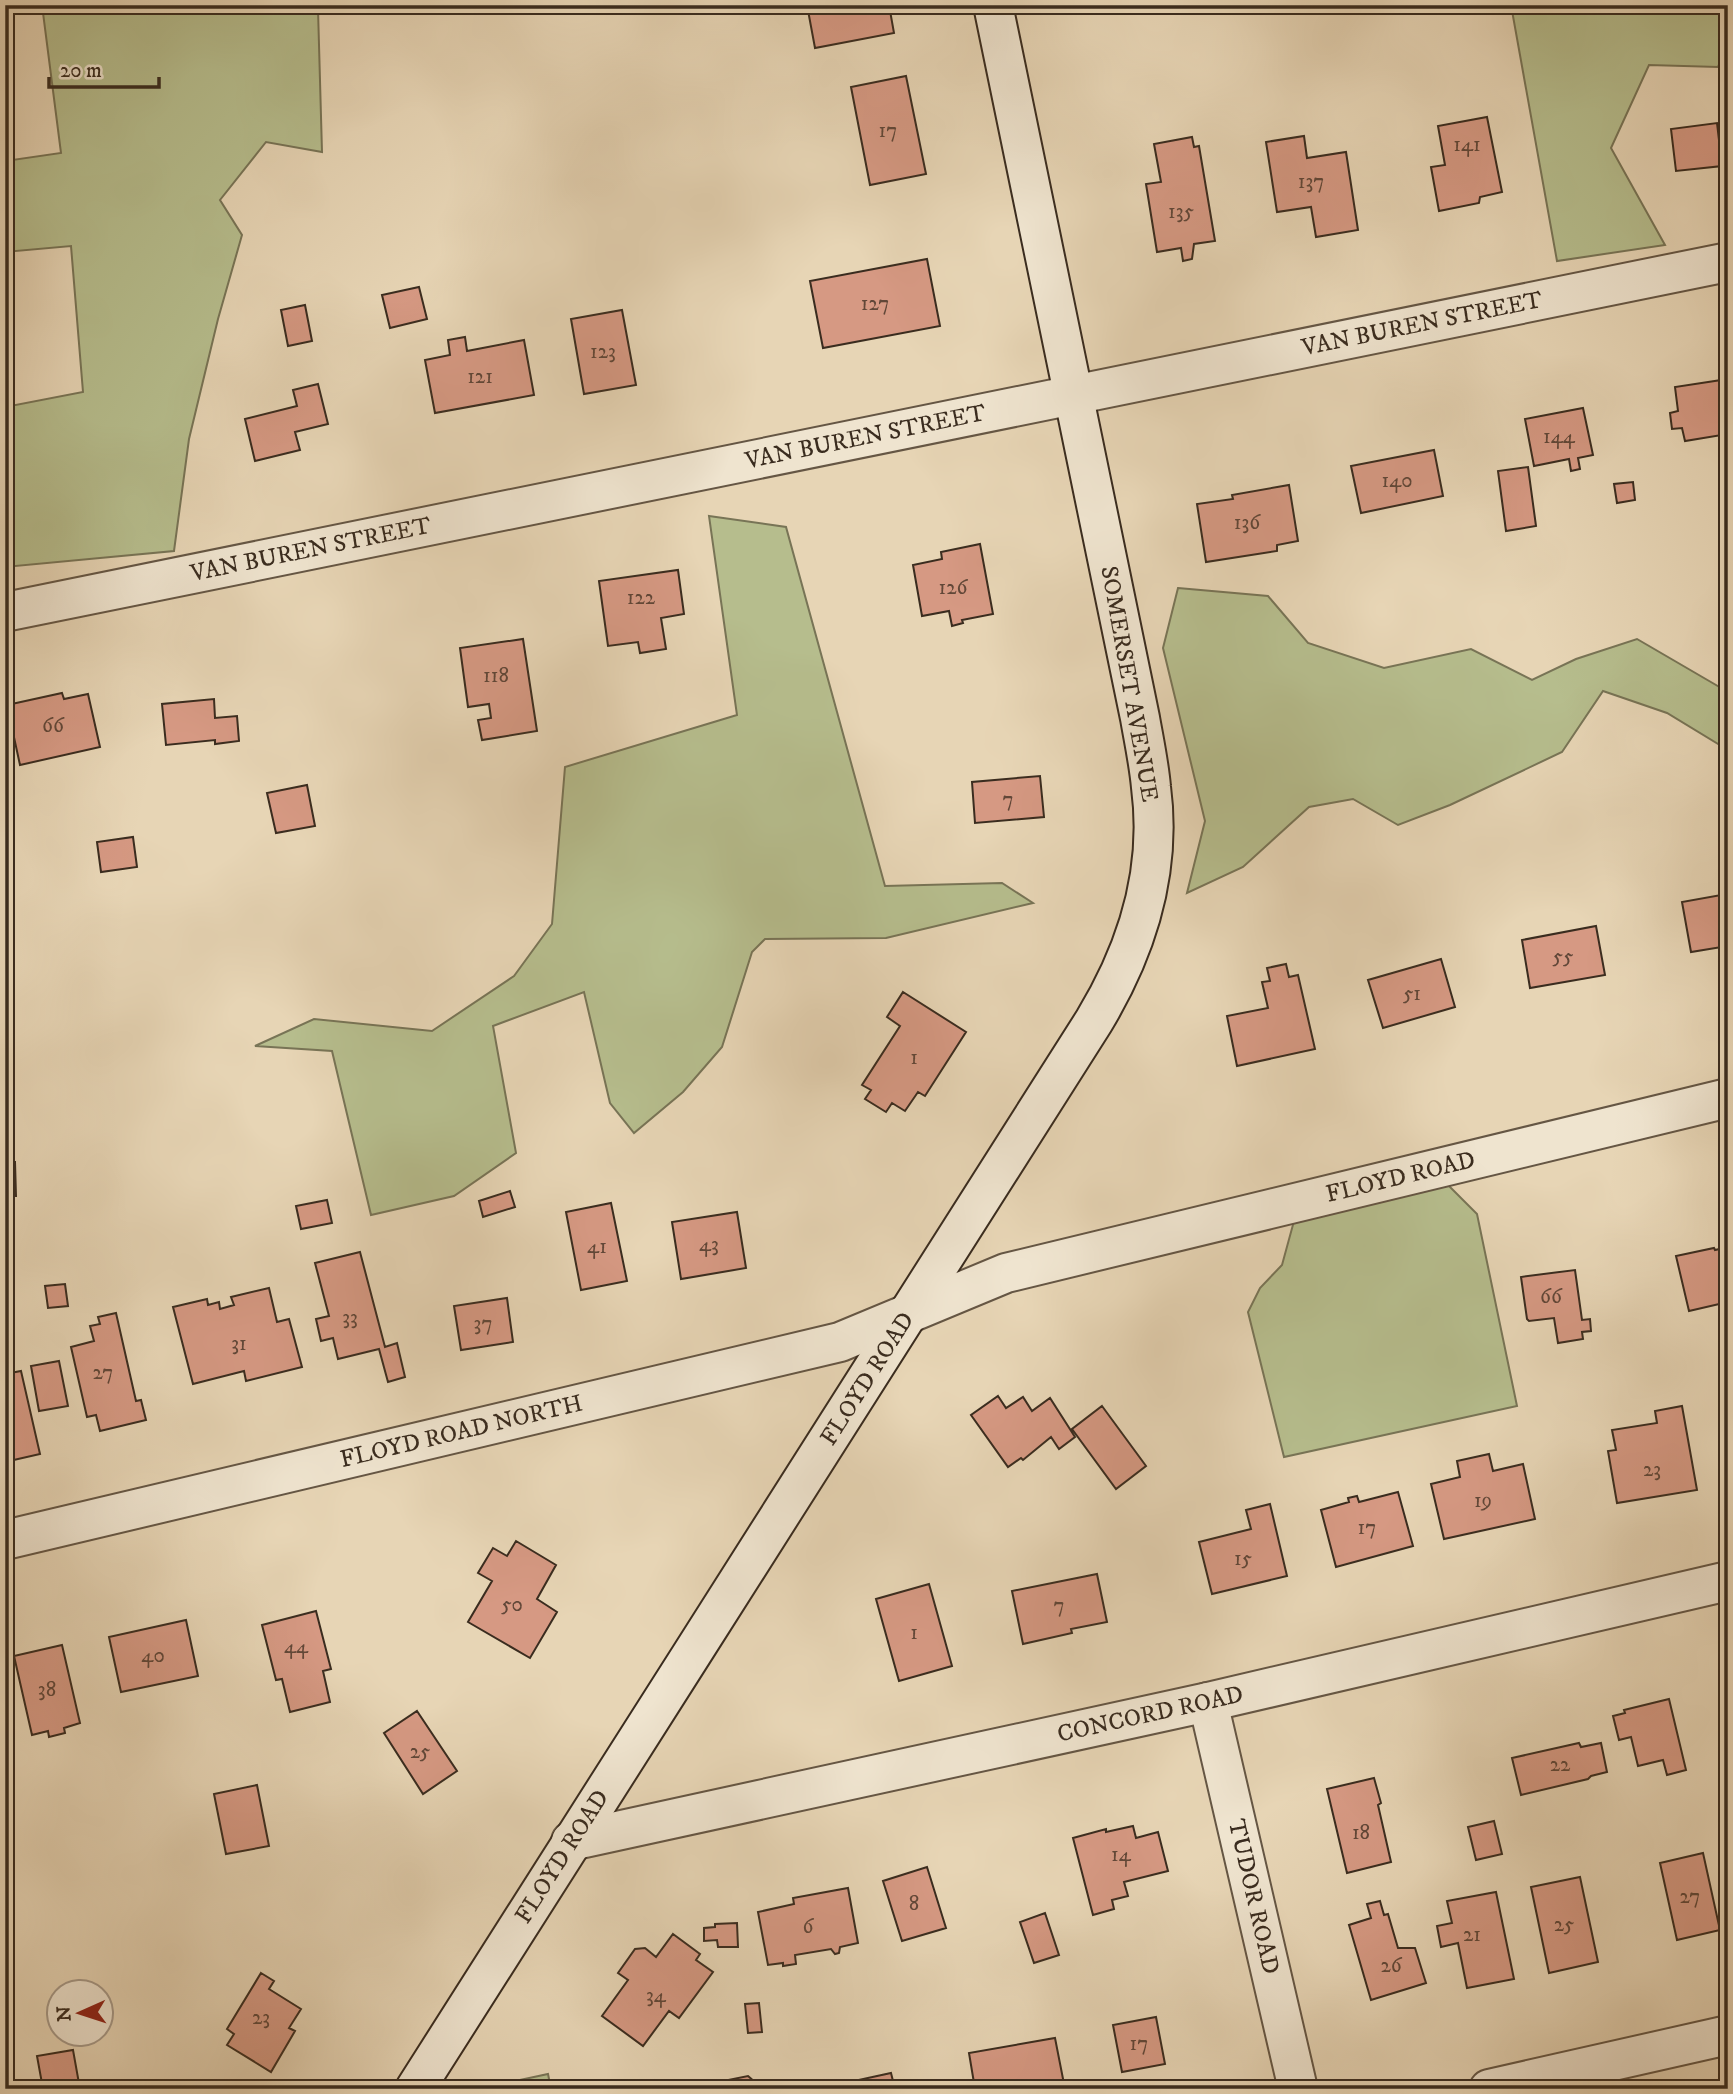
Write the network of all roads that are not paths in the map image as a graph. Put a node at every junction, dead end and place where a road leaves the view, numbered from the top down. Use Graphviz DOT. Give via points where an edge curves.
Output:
graph roads {
  1 [pos="993,5"];
  2 [pos="1728,262"];
  3 [pos="1072,394"];
  4 [pos="5,612"];
  5 [pos="1728,1098"];
  6 [pos="913,1310"];
  7 [pos="5,1540"];
  8 [pos="1728,1581"];
  9 [pos="1208,1702"];
  10 [pos="571,1841"];
  11 [pos="1728,2035"];
  12 [pos="415,2089"];
  13 [pos="1298,2089"];
  14 [pos="1489,2089"];
  1 -- 3 [label="street, SOMERSET AVENUE"];
  2 -- 3 [label="street, VAN BUREN STREET"];
  3 -- 4 [label="street, VAN BUREN STREET"];
  3 -- 6 [label="street, SOMERSET AVENUE" via="1152,788 1150,877 1136,934 1111,993"];
  5 -- 6 [label="street, FLOYD ROAD" via="1006,1273"];
  6 -- 7 [label="street, FLOYD ROAD NORTH" via="839,1342"];
  6 -- 10 [label="street, FLOYD ROAD"];
  8 -- 9 [label="street, CONCORD ROAD"];
  9 -- 10 [label="street, CONCORD ROAD"];
  9 -- 13 [label="street, TUDOR ROAD"];
  10 -- 12 [label="street, FLOYD ROAD"];
  11 -- 14 [label="street"];
}
